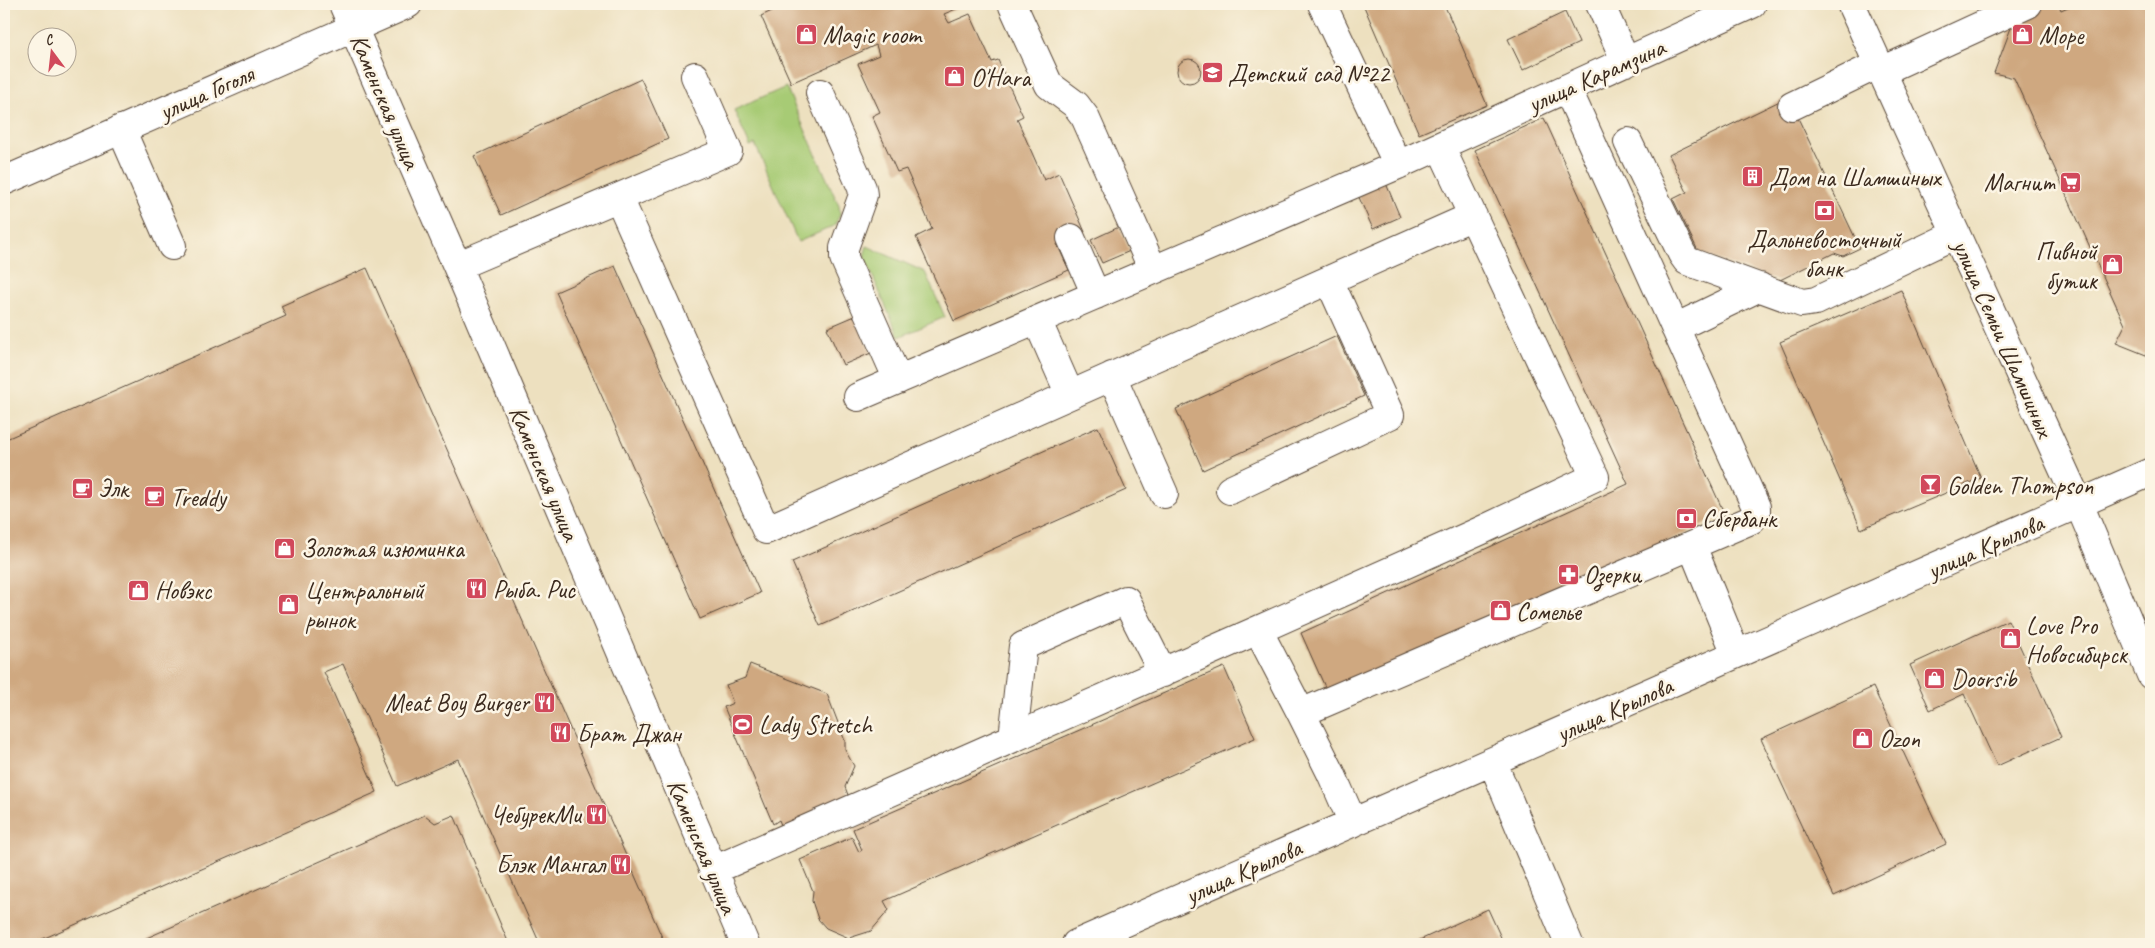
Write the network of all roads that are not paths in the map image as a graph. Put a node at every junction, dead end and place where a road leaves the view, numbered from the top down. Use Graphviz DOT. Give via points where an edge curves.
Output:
graph roads {
  1 [pos="408,4"];
  2 [pos="1322,4"];
  3 [pos="1600,4"];
  4 [pos="1752,4"];
  5 [pos="1851,4"];
  6 [pos="2028,4"];
  7 [pos="1013,6"];
  8 [pos="348,15"];
  9 [pos="1626,62"];
  10 [pos="1880,67"];
  11 [pos="695,76"];
  12 [pos="1567,88"];
  13 [pos="820,93"];
  14 [pos="1792,106"];
  15 [pos="121,129"];
  16 [pos="1628,142"];
  17 [pos="1440,146"];
  18 [pos="1398,166"];
  19 [pos="4,181"];
  20 [pos="619,198"];
  21 [pos="1473,216"];
  22 [pos="1956,234"];
  23 [pos="1071,238"];
  24 [pos="172,246"];
  25 [pos="457,266"];
  26 [pos="1153,270"];
  27 [pos="1329,280"];
  28 [pos="1760,287"];
  29 [pos="1096,295"];
  30 [pos="1038,320"];
  31 [pos="1675,328"];
  32 [pos="1112,376"];
  33 [pos="898,380"];
  34 [pos="1070,395"];
  35 [pos="858,397"];
  36 [pos="2151,472"];
  37 [pos="1230,490"];
  38 [pos="1164,494"];
  39 [pos="2079,504"];
  40 [pos="1692,546"];
  41 [pos="1258,630"];
  42 [pos="1736,654"];
  43 [pos="1163,673"];
  44 [pos="2151,675"];
  45 [pos="1301,714"];
  46 [pos="1013,738"];
  47 [pos="1493,763"];
  48 [pos="1353,823"];
  49 [pos="714,870"];
  50 [pos="745,944"];
  51 [pos="1076,944"];
  52 [pos="1569,944"];
  1 -- 8 [label="street, улица Гоголя"];
  2 -- 18 [label="street"];
  3 -- 9 [label="street"];
  4 -- 9 [label="street, улица Карамзина"];
  5 -- 10 [label="street, улица Семьи Шамшиных"];
  6 -- 10 [label="street"];
  7 -- 26 [label="street" via="1049,85 1076,105 1085,117"];
  8 -- 15 [label="street, улица Гоголя"];
  8 -- 25 [label="street, Каменская улица"];
  9 -- 12 [label="street, улица Карамзина"];
  10 -- 14 [label="street"];
  10 -- 22 [label="street, улица Семьи Шамшиных"];
  11 -- 20 [label="street" via="728,151"];
  12 -- 17 [label="street, улица Карамзина"];
  12 -- 31 [label="street"];
  13 -- 33 [label="street" via="862,188 863,195 844,248 844,258"];
  15 -- 19 [label="street, улица Гоголя"];
  15 -- 24 [label="street"];
  16 -- 28 [label="street" via="1687,261"];
  17 -- 18 [label="street, улица Карамзина"];
  17 -- 21 [label="street"];
  18 -- 26 [label="street, улица Карамзина"];
  20 -- 25 [label="street"];
  20 -- 34 [label="street" via="766,530"];
  21 -- 27 [label="street"];
  21 -- 41 [label="street" via="1595,477"];
  22 -- 28 [label="street" via="1816,301 1802,302"];
  22 -- 39 [label="street, улица Семьи Шамшиных"];
  23 -- 29 [label="street"];
  25 -- 49 [label="street, Каменская улица"];
  26 -- 29 [label="street, улица Карамзина"];
  27 -- 32 [label="street"];
  27 -- 37 [label="street" via="1390,415"];
  28 -- 31 [label="street"];
  29 -- 30 [label="street, улица Карамзина"];
  30 -- 33 [label="street, улица Карамзина"];
  30 -- 34 [label="street"];
  31 -- 40 [label="street" via="1756,507 1756,514 1751,520"];
  32 -- 34 [label="street"];
  32 -- 38 [label="street"];
  33 -- 35 [label="street, улица Карамзина"];
  36 -- 39 [label="street, улица Крылова"];
  39 -- 42 [label="street, улица Крылова"];
  39 -- 44 [label="street, улица Семьи Шамшиных"];
  40 -- 42 [label="street"];
  40 -- 45 [label="street"];
  41 -- 43 [label="street"];
  41 -- 45 [label="street"];
  42 -- 47 [label="street, улица Крылова"];
  43 -- 46 [label="street"];
  43 -- 46 [label="street" via="1126,600 1023,646"];
  45 -- 48 [label="street" via="1332,773"];
  46 -- 49 [label="street"];
  47 -- 48 [label="street, улица Крылова"];
  47 -- 52 [label="street"];
  48 -- 51 [label="street, улица Крылова"];
  49 -- 50 [label="street, Каменская улица"];
}
